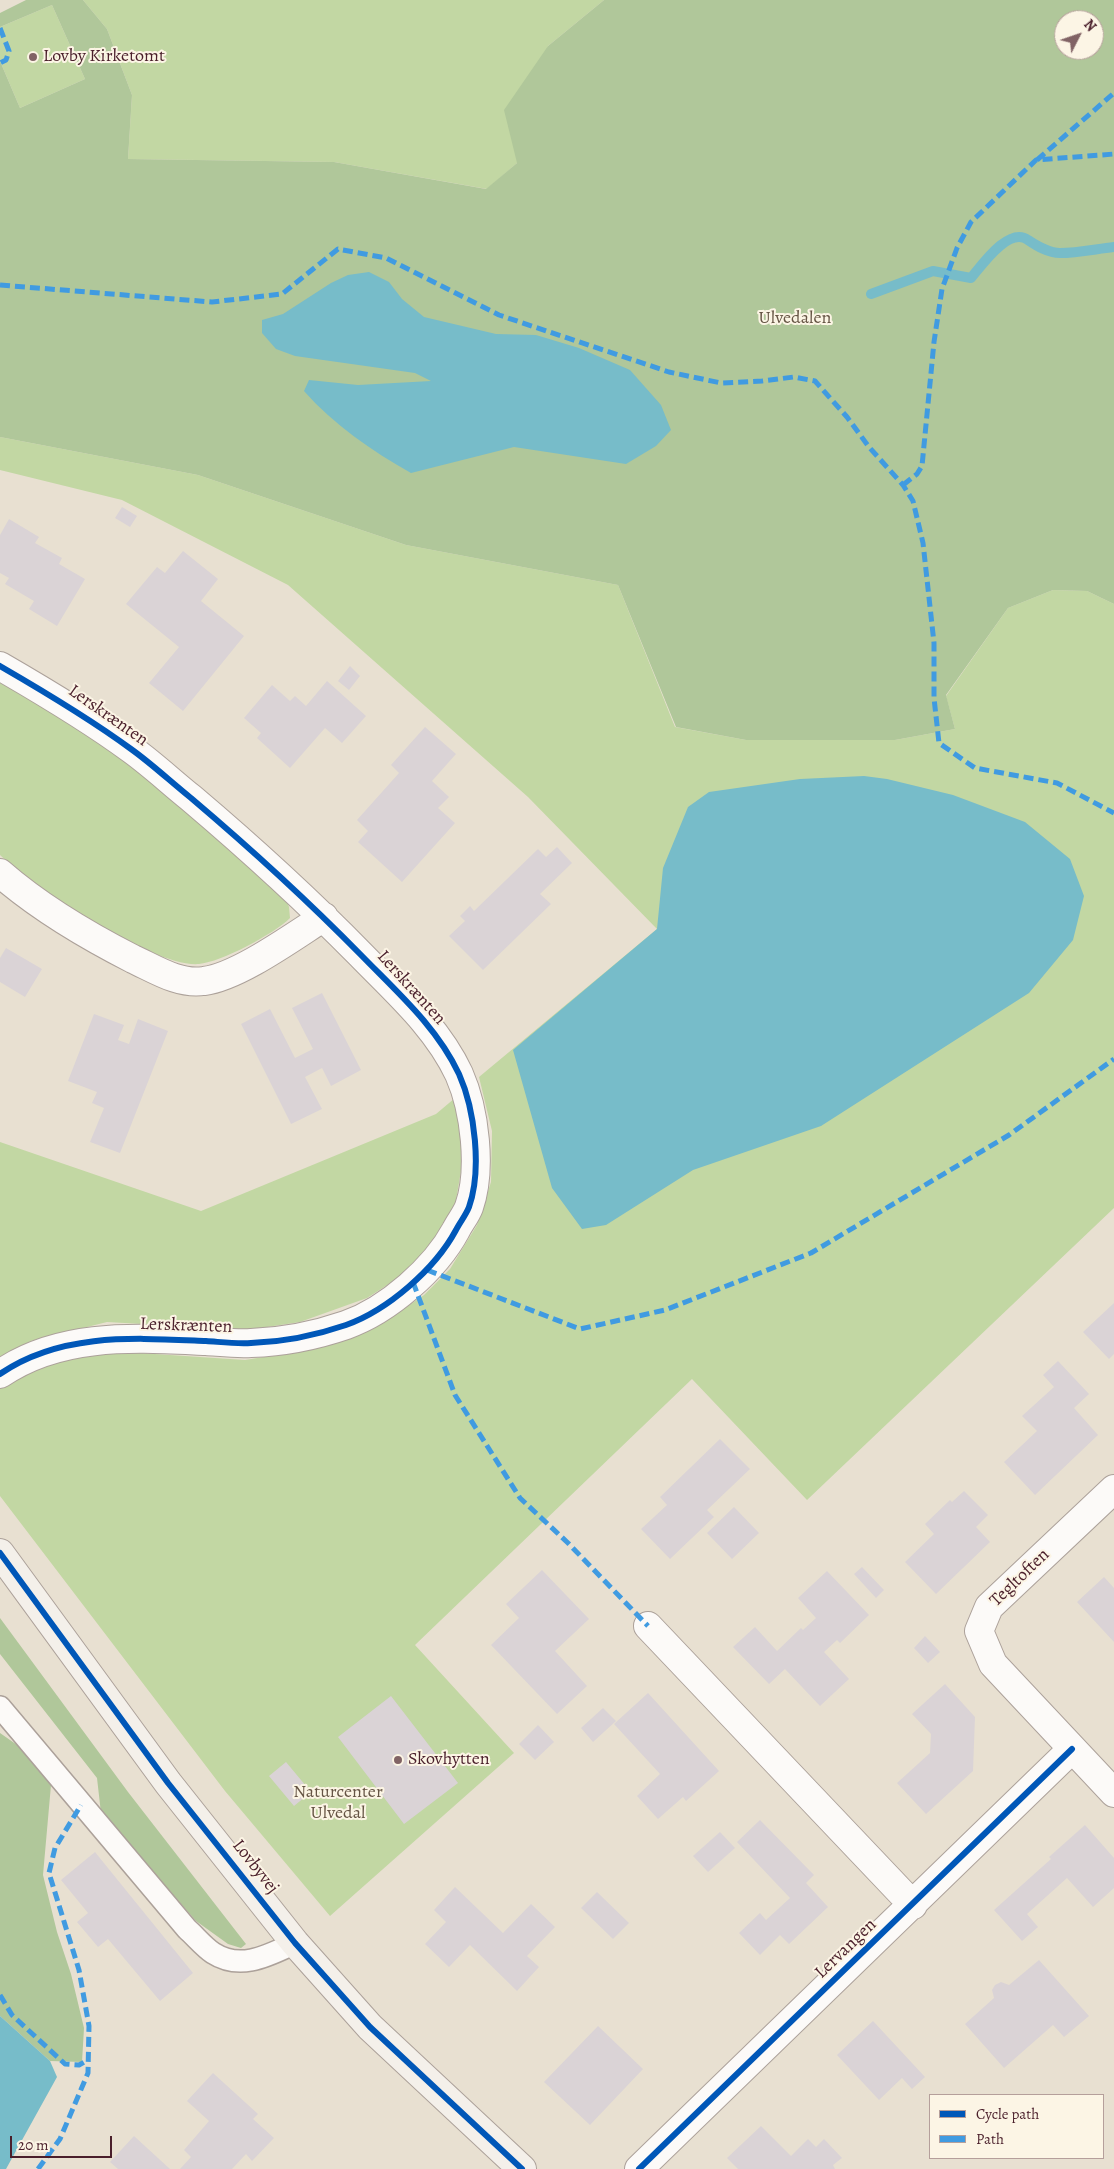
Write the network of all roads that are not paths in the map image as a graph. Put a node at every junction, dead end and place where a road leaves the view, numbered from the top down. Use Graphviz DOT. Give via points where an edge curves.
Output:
graph roads {
  1 [pos="0,666"];
  2 [pos="0,873"];
  3 [pos="324,917"];
  4 [pos="0,1374"];
  5 [pos="1114,1488"];
  6 [pos="0,1553"];
  7 [pos="648,1626"];
  8 [pos="0,1707"];
  9 [pos="1072,1748"];
  10 [pos="1114,1793"];
  11 [pos="912,1905"];
  12 [pos="296,1943"];
  13 [pos="522,2169"];
  14 [pos="639,2169"];
  1 -- 3 [label="street, Lerskrænten" via="69,706 132,749"];
  2 -- 3 [label="street" via="24,894 91,938 174,979 204,982 239,969"];
  3 -- 4 [label="street, Lerskrænten" via="428,1024 459,1075 474,1124 476,1165 469,1207 450,1240 427,1270 392,1300 348,1324 300,1336 251,1343 104,1339 51,1349"];
  5 -- 9 [label="street, Tegltoften" via="988,1608 979,1632 993,1664"];
  6 -- 12 [label="street, Lovbyvej" via="168,1783"];
  7 -- 11 [label="street"];
  8 -- 12 [label="lane" via="187,1929 213,1953 234,1962 258,1960"];
  9 -- 10 [label="street, Tegltoften"];
  9 -- 11 [label="street, Lervangen"];
  11 -- 14 [label="street, Lervangen"];
  12 -- 13 [label="street, Lovbyvej" via="370,2027"];
}
